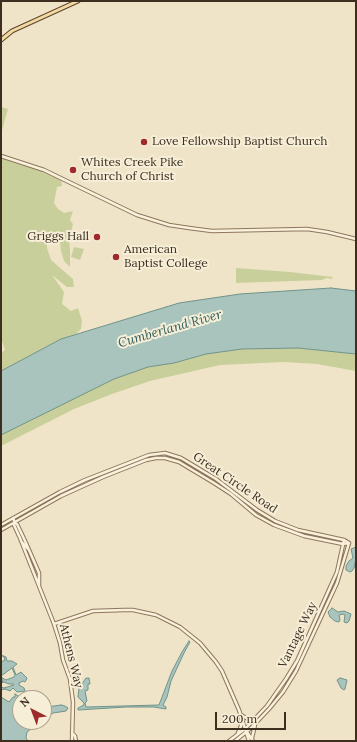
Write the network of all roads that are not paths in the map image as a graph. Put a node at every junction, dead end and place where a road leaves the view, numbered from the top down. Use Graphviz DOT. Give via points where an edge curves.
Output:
graph roads {
  1 [pos="78,1"];
  2 [pos="1,40"];
  3 [pos="1,156"];
  4 [pos="356,239"];
  5 [pos="13,518"];
  6 [pos="15,522"];
  7 [pos="1,525"];
  8 [pos="1,530"];
  9 [pos="344,540"];
  10 [pos="21,541"];
  11 [pos="349,543"];
  12 [pos="343,544"];
  13 [pos="29,550"];
  14 [pos="39,586"];
  15 [pos="54,624"];
  16 [pos="241,714"];
  17 [pos="256,718"];
  18 [pos="256,723"];
  19 [pos="246,728"];
  20 [pos="247,731"];
  21 [pos="72,734"];
  22 [pos="237,735"];
  23 [pos="251,740"];
  24 [pos="72,741"];
  25 [pos="76,741"];
  26 [pos="225,741"];
  27 [pos="229,741"];
  28 [pos="235,741"];
  1 -- 2 [label="main road" via="12,31"];
  3 -- 4 [label="street" via="44,170 138,215 169,225 212,231 307,229"];
  5 -- 6 [label="street, Athens Way"];
  5 -- 7 [label="street, Great Circle Road"];
  5 -- 9 [label="street, Great Circle Road" via="98,475 149,455 165,454 181,458 216,479 275,521 298,530"];
  6 -- 8 [label="street, Great Circle Road"];
  6 -- 10 [label="street, Athens Way"];
  6 -- 12 [label="street, Great Circle Road" via="61,496 103,477 146,460 164,458 179,462 214,483 256,515 274,525 294,533"];
  6 -- 13 [label="street, Athens Way"];
  9 -- 11 [label="street, Great Circle Road"];
  9 -- 12 [label="street, Vantage Way"];
  10 -- 13 [label="street"];
  10 -- 14 [label="street, Athens Way"];
  11 -- 12 [label="street, Great Circle Road"];
  11 -- 18 [label="street, Vantage Way" via="336,583 298,667 279,697"];
  12 -- 17 [label="street, Vantage Way" via="337,572 297,661"];
  13 -- 14 [label="street, Athens Way" via="40,577"];
  14 -- 15 [label="street, Athens Way"];
  15 -- 16 [label="street" via="93,611 114,610 133,610 168,620 200,643 211,655 222,671"];
  15 -- 21 [label="street, Athens Way" via="70,679 73,702"];
  16 -- 17 [label="street" via="248,718"];
  16 -- 19 [label="street"];
  16 -- 22 [label="street" via="241,726"];
  17 -- 19 [label="street, Vantage Way"];
  18 -- 20 [label="street, Vantage Way"];
  18 -- 23 [label="street"];
  19 -- 20 [label="street"];
  19 -- 22 [label="street, Vantage Way"];
  20 -- 23 [label="street" via="247,737"];
  20 -- 28 [label="street, Vantage Way"];
  21 -- 24 [label="street, Athens Way"];
  21 -- 25 [label="street"];
  22 -- 27 [label="street, Vantage Way"];
  23 -- 28 [label="street" via="241,738"];
  26 -- 27 [label="street"];
}
